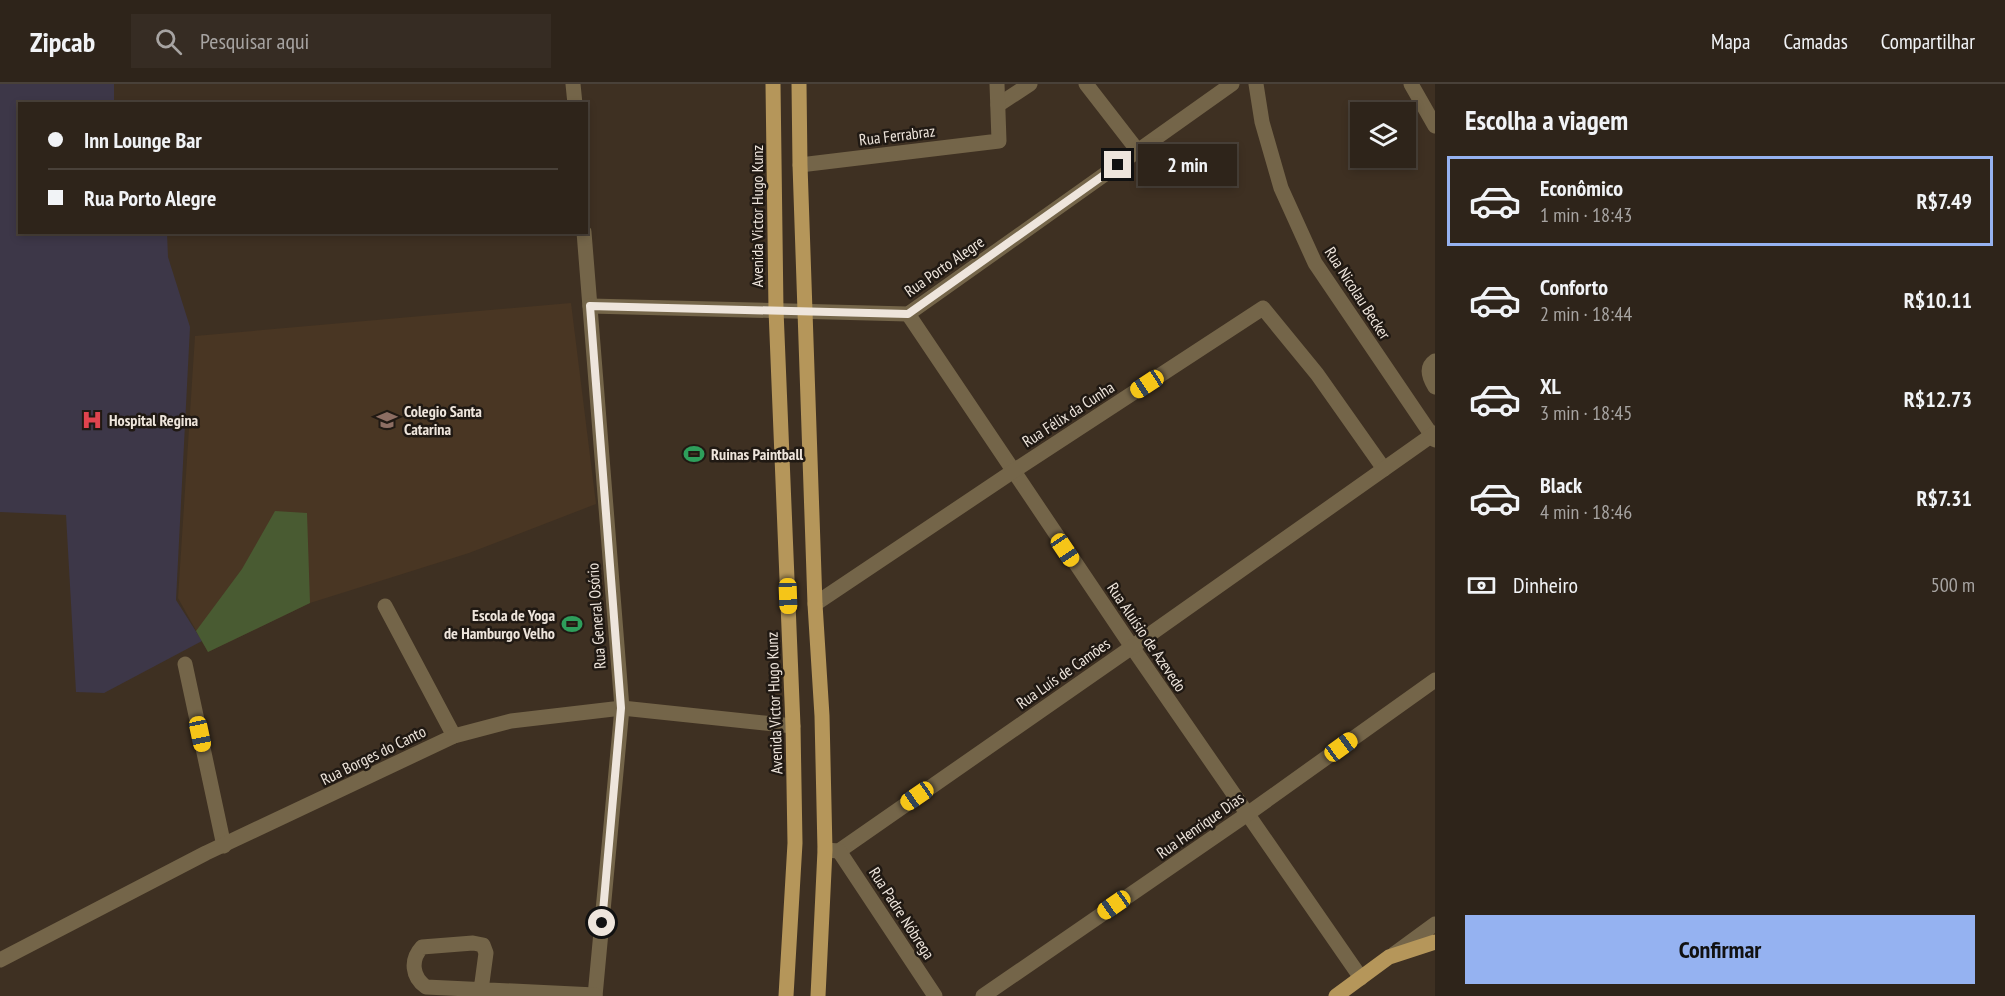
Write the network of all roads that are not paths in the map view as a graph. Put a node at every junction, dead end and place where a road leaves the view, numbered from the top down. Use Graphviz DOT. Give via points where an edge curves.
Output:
graph roads {
  1 [pos="573,84"];
  2 [pos="773,84"];
  3 [pos="799,84"];
  4 [pos="997,84"];
  5 [pos="1030,84"];
  6 [pos="1086,84"];
  7 [pos="1232,84"];
  8 [pos="1256,84"];
  9 [pos="1411,84"];
  10 [pos="575,102"];
  11 [pos="998,105"];
  12 [pos="1435,126"];
  13 [pos="1138,151"];
  14 [pos="800,165"];
  15 [pos="584,234"];
  16 [pos="590,306"];
  17 [pos="776,310"];
  18 [pos="806,311"];
  19 [pos="908,314"];
  20 [pos="1435,361"];
  21 [pos="1435,387"];
  22 [pos="1434,436"];
  23 [pos="1384,469"];
  24 [pos="1012,472"];
  25 [pos="815,604"];
  26 [pos="385,606"];
  27 [pos="1132,647"];
  28 [pos="184,664"];
  29 [pos="1435,680"];
  30 [pos="621,708"];
  31 [pos="793,726"];
  32 [pos="454,736"];
  33 [pos="1246,815"];
  34 [pos="224,846"];
  35 [pos="832,850"];
  36 [pos="1435,924"];
  37 [pos="1435,942"];
  38 [pos="1389,957"];
  39 [pos="0,960"];
  40 [pos="1360,978"];
  41 [pos="481,990"];
  42 [pos="595,995"];
  43 [pos="786,996"];
  44 [pos="818,996"];
  45 [pos="935,996"];
  46 [pos="983,996"];
  47 [pos="1336,996"];
  1 -- 10 [label="street"];
  2 -- 17 [label="main road, Avenida Victor Hugo Kunz"];
  3 -- 14 [label="main road"];
  4 -- 11 [label="street"];
  5 -- 11 [label="street"];
  6 -- 13 [label="street"];
  7 -- 13 [label="street, Rua Porto Alegre"];
  8 -- 22 [label="street, Rua Nicolau Becker" via="1262,122 1281,188 1315,263"];
  9 -- 12 [label="street"];
  11 -- 14 [label="street, Rua Ferrabraz" via="999,141"];
  13 -- 19 [label="street, Rua Porto Alegre"];
  14 -- 18 [label="main road"];
  15 -- 16 [label="street, Rua General Osório"];
  16 -- 17 [label="street, Rua Porto Alegre"];
  16 -- 30 [label="street, Rua General Osório"];
  17 -- 18 [label="street, Rua Porto Alegre"];
  17 -- 31 [label="main road, Avenida Victor Hugo Kunz"];
  18 -- 19 [label="street, Rua Porto Alegre"];
  18 -- 25 [label="main road"];
  19 -- 24 [label="street, Rua Aluísio de Azevedo"];
  20 -- 21 [label="street" via="1429,378"];
  22 -- 23 [label="street, Rua Luís de Camões"];
  23 -- 24 [label="street, Rua Félix da Cunha" via="1317,374 1263,309"];
  23 -- 27 [label="street, Rua Luís de Camões"];
  24 -- 25 [label="street, Rua Félix da Cunha"];
  24 -- 27 [label="street, Rua Aluísio de Azevedo"];
  25 -- 35 [label="main road"];
  26 -- 32 [label="street"];
  27 -- 33 [label="street, Rua Aluísio de Azevedo"];
  27 -- 35 [label="street, Rua Luís de Camões"];
  28 -- 34 [label="street"];
  29 -- 33 [label="street, Rua Henrique Dias"];
  30 -- 31 [label="street, Rua Borges do Canto"];
  30 -- 32 [label="street, Rua Borges do Canto" via="511,721"];
  30 -- 42 [label="street, Rua General Osório"];
  31 -- 43 [label="main road, Avenida Victor Hugo Kunz" via="795,843"];
  32 -- 34 [label="street, Rua Borges do Canto"];
  33 -- 40 [label="street, Rua Aluísio de Azevedo"];
  33 -- 46 [label="street, Rua Henrique Dias"];
  34 -- 39 [label="street, Rua Borges do Canto"];
  35 -- 44 [label="main road"];
  35 -- 45 [label="street, Rua Padre Nóbrega"];
  36 -- 38 [label="street"];
  37 -- 38 [label="main road"];
  38 -- 40 [label="main road"];
  40 -- 47 [label="main road"];
  41 -- 41 [label="street" via="486,952 483,945 422,947 416,953 415,976 426,987"];
  41 -- 42 [label="street"];
}
